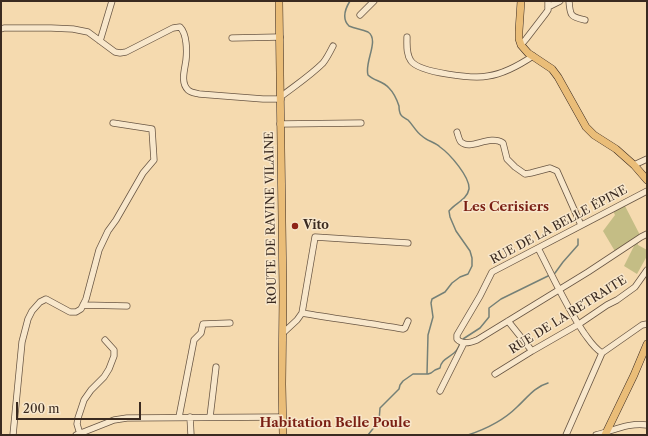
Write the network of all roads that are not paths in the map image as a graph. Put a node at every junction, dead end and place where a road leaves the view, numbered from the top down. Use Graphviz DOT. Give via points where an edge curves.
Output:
graph roads {
  1 [pos="112,1"];
  2 [pos="279,1"];
  3 [pos="374,1"];
  4 [pos="521,1"];
  5 [pos="560,1"];
  6 [pos="569,1"];
  7 [pos="548,4"];
  8 [pos="360,15"];
  9 [pos="585,20"];
  10 [pos="1,29"];
  11 [pos="280,37"];
  12 [pos="407,37"];
  13 [pos="232,38"];
  14 [pos="100,41"];
  15 [pos="521,45"];
  16 [pos="332,46"];
  17 [pos="533,56"];
  18 [pos="281,97"];
  19 [pos="113,123"];
  20 [pos="361,123"];
  21 [pos="280,124"];
  22 [pos="457,132"];
  23 [pos="647,159"];
  24 [pos="634,165"];
  25 [pos="647,180"];
  26 [pos="647,191"];
  27 [pos="581,225"];
  28 [pos="647,234"];
  29 [pos="408,242"];
  30 [pos="538,248"];
  31 [pos="647,270"];
  32 [pos="559,289"];
  33 [pos="83,305"];
  34 [pos="128,306"];
  35 [pos="302,313"];
  36 [pos="408,321"];
  37 [pos="508,322"];
  38 [pos="230,323"];
  39 [pos="578,324"];
  40 [pos="647,324"];
  41 [pos="283,333"];
  42 [pos="105,340"];
  43 [pos="464,343"];
  44 [pos="647,344"];
  45 [pos="532,351"];
  46 [pos="602,353"];
  47 [pos="216,367"];
  48 [pos="495,374"];
  49 [pos="440,391"];
  50 [pos="179,417"];
  51 [pos="190,417"];
  52 [pos="210,417"];
  53 [pos="282,417"];
  54 [pos="647,425"];
  55 [pos="78,434"];
  56 [pos="606,434"];
  57 [pos="13,435"];
  58 [pos="191,435"];
  59 [pos="282,435"];
  60 [pos="566,435"];
  61 [pos="596,435"];
  1 -- 14 [label="street"];
  2 -- 11 [label="main road, ROUTE DE RAVINE VILAINE"];
  3 -- 8 [label="street"];
  4 -- 15 [label="main road"];
  5 -- 7 [label="street"];
  6 -- 9 [label="street" via="573,17"];
  7 -- 15 [label="street" via="546,13"];
  10 -- 14 [label="street" via="73,29 88,32"];
  11 -- 13 [label="street"];
  11 -- 18 [label="main road, ROUTE DE RAVINE VILAINE"];
  12 -- 17 [label="street" via="411,61 421,68 446,74 488,76 521,64"];
  14 -- 18 [label="street" via="114,52 126,52 173,28 180,27 185,36 186,59 183,80 187,89 200,94 263,99"];
  15 -- 17 [label="main road"];
  16 -- 18 [label="street" via="323,62"];
  17 -- 24 [label="main road" via="552,69 558,77 586,127"];
  18 -- 21 [label="main road, ROUTE DE RAVINE VILAINE"];
  19 -- 33 [label="street" via="152,129 154,160 143,173 108,231 99,250"];
  20 -- 21 [label="street"];
  21 -- 41 [label="main road, ROUTE DE RAVINE VILAINE"];
  22 -- 27 [label="street" via="460,141 466,144 492,140 503,142 507,159 525,174 550,168 557,171"];
  23 -- 24 [label="street"];
  24 -- 25 [label="main road"];
  26 -- 27 [label="street, RUE DE LA BELLE ÉPINE"];
  27 -- 30 [label="street, RUE DE LA BELLE ÉPINE"];
  28 -- 32 [label="street"];
  29 -- 35 [label="street" via="315,237"];
  30 -- 32 [label="street"];
  30 -- 43 [label="street, RUE DE LA BELLE ÉPINE" via="492,272 457,335 459,342"];
  31 -- 39 [label="street, RUE DE LA RETRAITE" via="635,287"];
  32 -- 37 [label="street"];
  32 -- 39 [label="street"];
  33 -- 34 [label="street"];
  33 -- 57 [label="street" via="76,312 70,312 46,299 32,311 22,342"];
  35 -- 36 [label="street" via="403,329"];
  35 -- 41 [label="street"];
  37 -- 43 [label="street" via="471,343"];
  37 -- 45 [label="street"];
  38 -- 50 [label="street" via="203,324 201,333 194,340"];
  39 -- 45 [label="street, RUE DE LA RETRAITE"];
  39 -- 46 [label="street" via="595,349"];
  40 -- 46 [label="street" via="642,324"];
  41 -- 53 [label="main road, ROUTE DE RAVINE VILAINE"];
  42 -- 55 [label="street" via="114,350 114,356 104,377 84,400 78,418"];
  43 -- 49 [label="street"];
  44 -- 56 [label="main road"];
  45 -- 48 [label="street, RUE DE LA RETRAITE"];
  46 -- 60 [label="street"];
  47 -- 52 [label="street"];
  50 -- 51 [label="street"];
  50 -- 55 [label="street" via="114,420"];
  51 -- 52 [label="street"];
  51 -- 58 [label="street"];
  52 -- 53 [label="street"];
  53 -- 59 [label="main road, ROUTE DE RAVINE VILAINE"];
  54 -- 56 [label="street" via="628,426"];
  56 -- 61 [label="street"];
}
